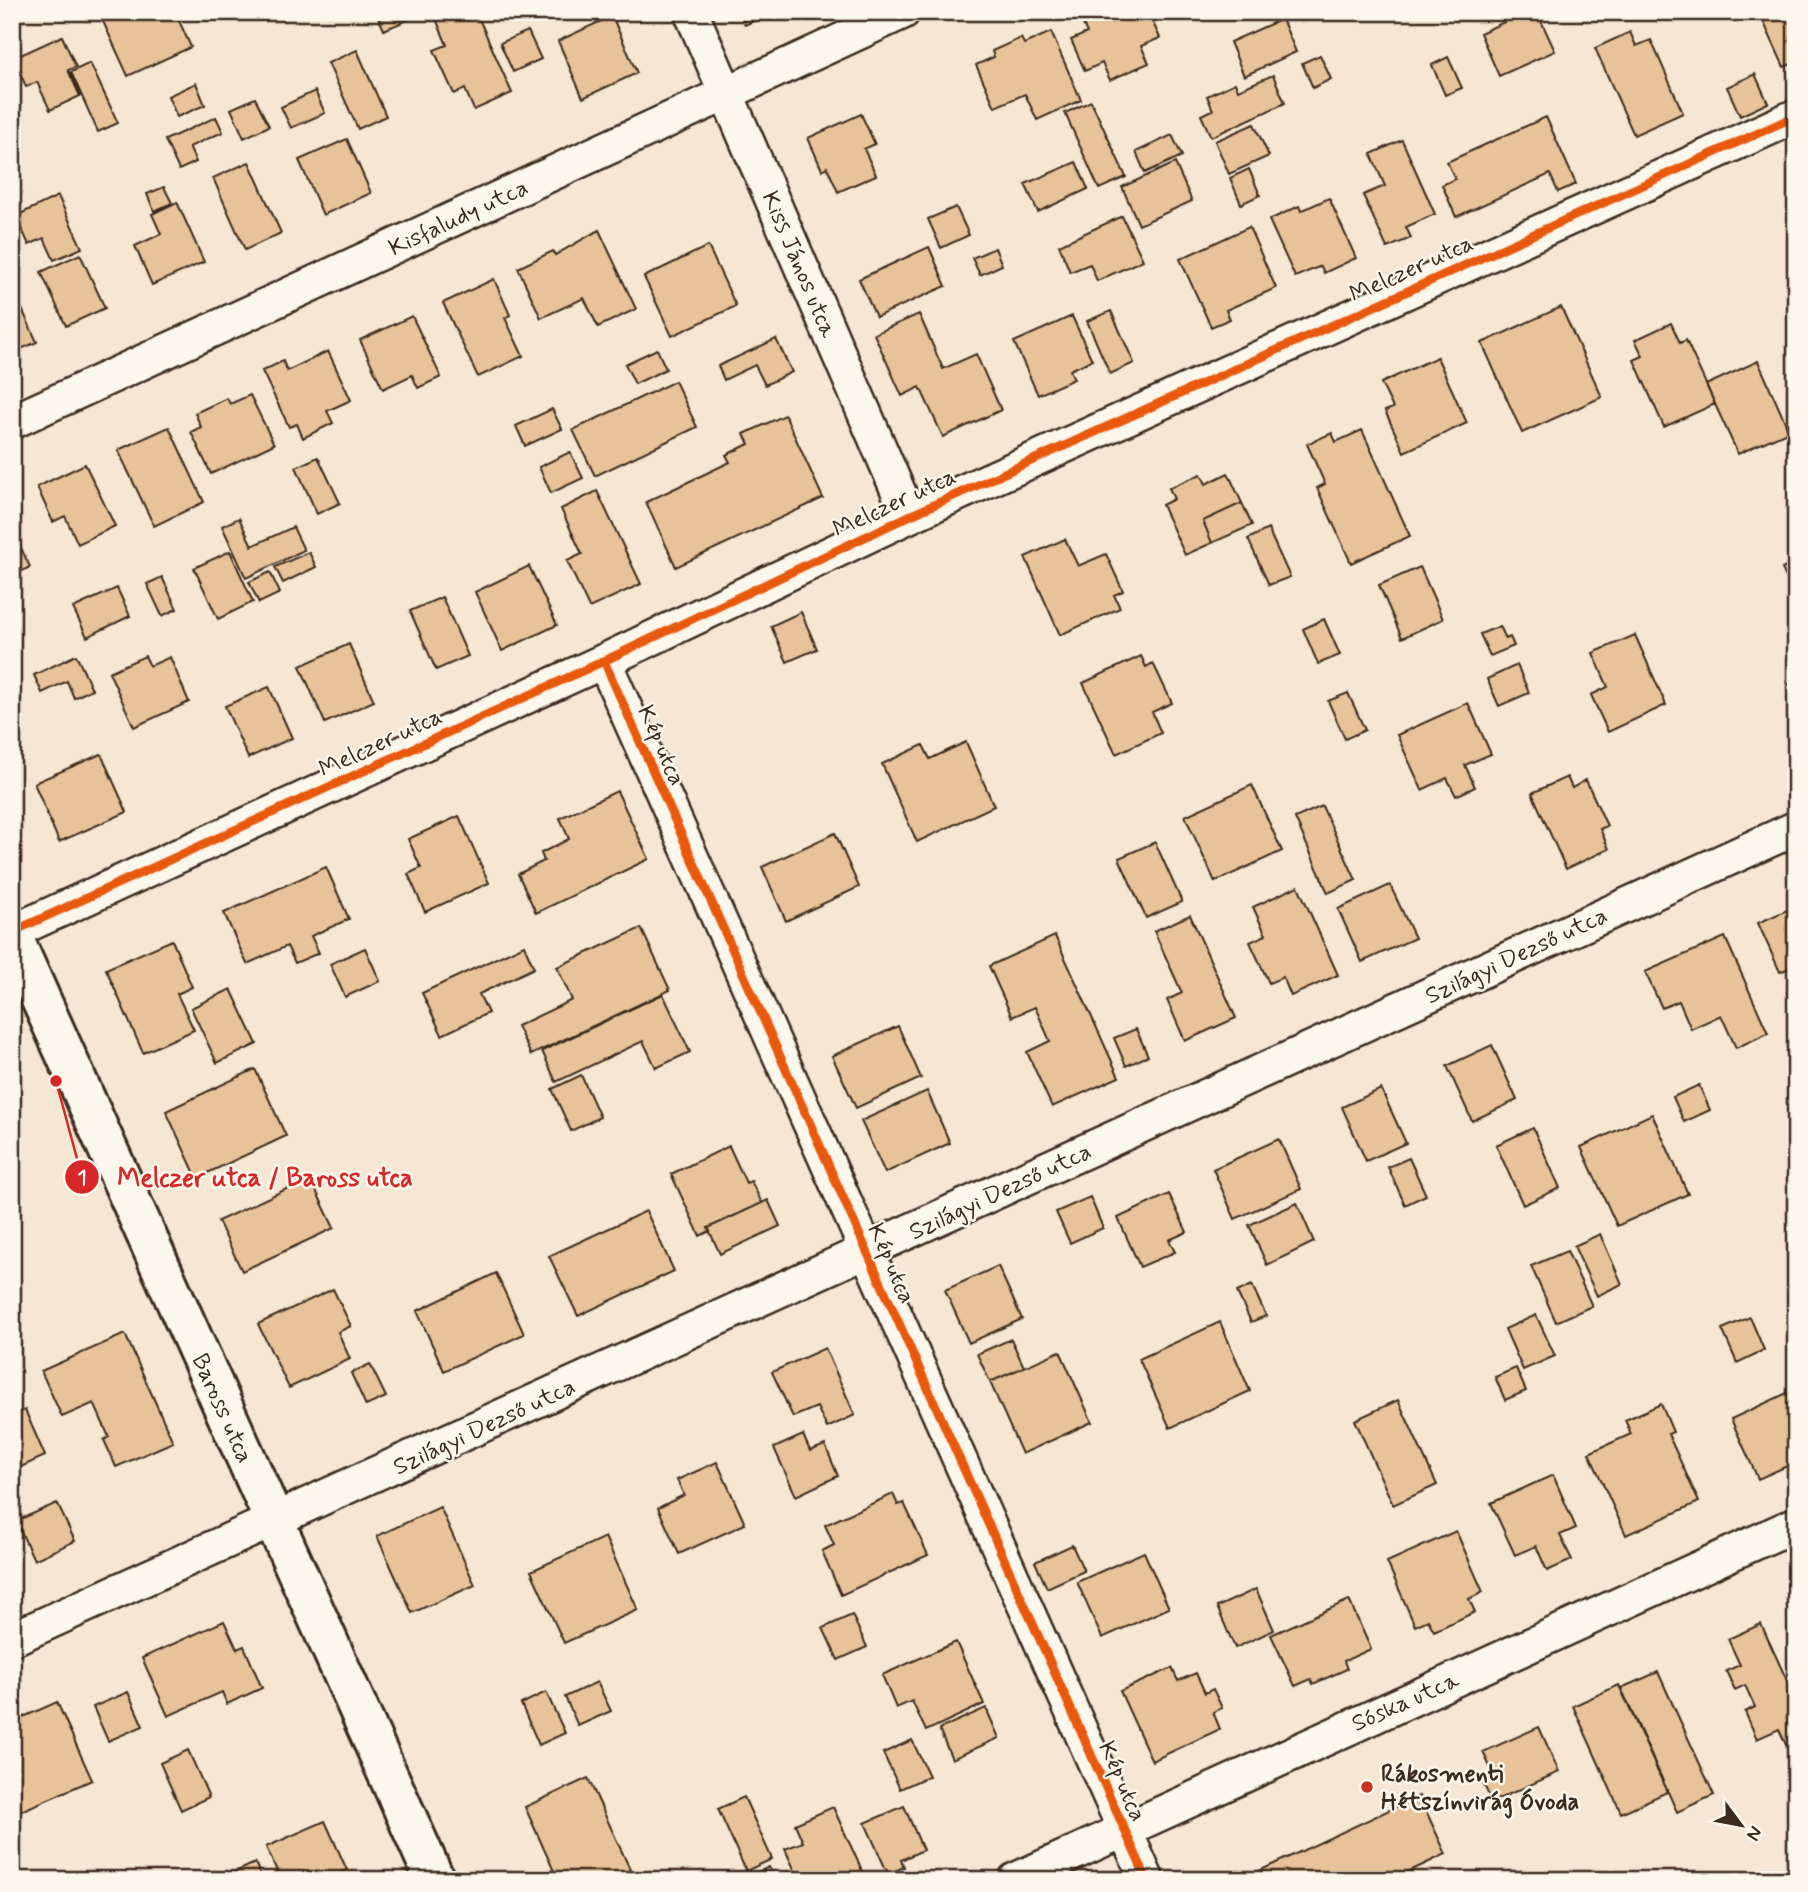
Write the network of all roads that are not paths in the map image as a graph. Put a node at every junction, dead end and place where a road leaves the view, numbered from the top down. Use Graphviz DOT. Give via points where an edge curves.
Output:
graph roads {
  1 [pos="691,12"];
  2 [pos="903,12"];
  3 [pos="727,93"];
  4 [pos="1796,116"];
  5 [pos="12,422"];
  6 [pos="909,516"];
  7 [pos="604,661"];
  8 [pos="1796,828"];
  9 [pos="12,934"];
  10 [pos="866,1252"];
  11 [pos="274,1522"];
  12 [pos="1796,1524"];
  13 [pos="12,1639"];
  14 [pos="1123,1829"];
  15 [pos="435,1880"];
  16 [pos="1015,1880"];
  17 [pos="1147,1880"];
  1 -- 3 [label="street, Kiss János utca"];
  2 -- 3 [label="street, Kisfaludy utca"];
  3 -- 5 [label="street, Kisfaludy utca"];
  3 -- 6 [label="street, Kiss János utca"];
  4 -- 6 [label="street, Melczer utca"];
  6 -- 7 [label="street, Melczer utca"];
  7 -- 9 [label="street, Melczer utca"];
  7 -- 10 [label="street, Kép utca"];
  8 -- 10 [label="street, Szilágyi Dezső utca"];
  9 -- 11 [label="street, Baross utca"];
  10 -- 11 [label="street, Szilágyi Dezső utca"];
  10 -- 14 [label="street, Kép utca"];
  11 -- 13 [label="street, Szilágyi Dezső utca"];
  11 -- 15 [label="street, Baross utca"];
  12 -- 14 [label="street, Sóska utca"];
  14 -- 16 [label="street, Sóska utca"];
  14 -- 17 [label="street, Kép utca"];
}
